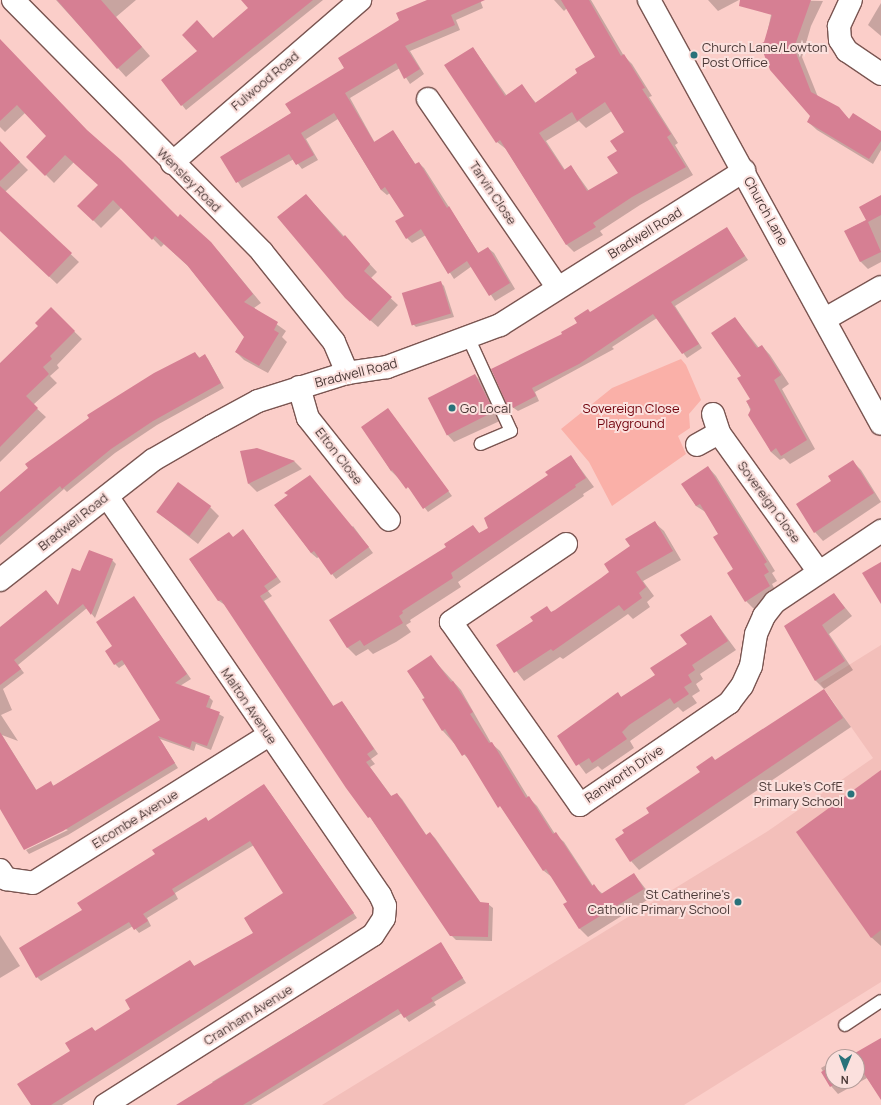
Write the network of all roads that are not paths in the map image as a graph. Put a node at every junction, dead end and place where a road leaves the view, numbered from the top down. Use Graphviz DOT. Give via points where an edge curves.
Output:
graph roads {
  1 [pos="13,0"];
  2 [pos="360,0"];
  3 [pos="649,0"];
  4 [pos="851,0"];
  5 [pos="881,74"];
  6 [pos="428,99"];
  7 [pos="172,163"];
  8 [pos="744,170"];
  9 [pos="881,287"];
  10 [pos="558,288"];
  11 [pos="825,319"];
  12 [pos="468,337"];
  13 [pos="347,373"];
  14 [pos="299,387"];
  15 [pos="881,424"];
  16 [pos="481,444"];
  17 [pos="697,445"];
  18 [pos="107,496"];
  19 [pos="389,520"];
  20 [pos="881,531"];
  21 [pos="566,544"];
  22 [pos="819,572"];
  23 [pos="0,580"];
  24 [pos="269,735"];
  25 [pos="0,870"];
  26 [pos="384,918"];
  27 [pos="881,1001"];
  28 [pos="845,1026"];
  29 [pos="105,1105"];
  1 -- 7 [label="street, Wensley Road"];
  2 -- 7 [label="street, Fulwood Road"];
  3 -- 8 [label="street, Church Lane"];
  4 -- 5 [label="street" via="839,26 840,40 847,51"];
  6 -- 10 [label="street, Tarvin Close"];
  7 -- 13 [label="street, Wensley Road" via="262,252 334,342"];
  8 -- 10 [label="street, Bradwell Road"];
  8 -- 11 [label="street, Church Lane"];
  9 -- 11 [label="street"];
  10 -- 12 [label="street, Bradwell Road" via="500,325"];
  11 -- 15 [label="street, Church Lane"];
  12 -- 13 [label="street, Bradwell Road" via="387,368"];
  12 -- 16 [label="lane" via="511,431"];
  13 -- 14 [label="street, Bradwell Road"];
  14 -- 18 [label="street, Bradwell Road" via="258,401 212,426 153,460"];
  14 -- 19 [label="street, Elton Close" via="308,418"];
  17 -- 22 [label="street, Sovereign Close" via="716,424"];
  18 -- 23 [label="street, Bradwell Road"];
  18 -- 24 [label="street, Malton Avenue"];
  20 -- 22 [label="street, Ranworth Drive"];
  21 -- 22 [label="street, Ranworth Drive" via="451,622 580,805 729,703 742,686 751,666 756,634 764,616 775,602"];
  24 -- 25 [label="street, Elcombe Avenue" via="33,883 6,879"];
  24 -- 26 [label="street, Malton Avenue" via="380,895 385,906"];
  26 -- 29 [label="street, Cranham Avenue" via="373,935"];
  27 -- 28 [label="lane"];
}
